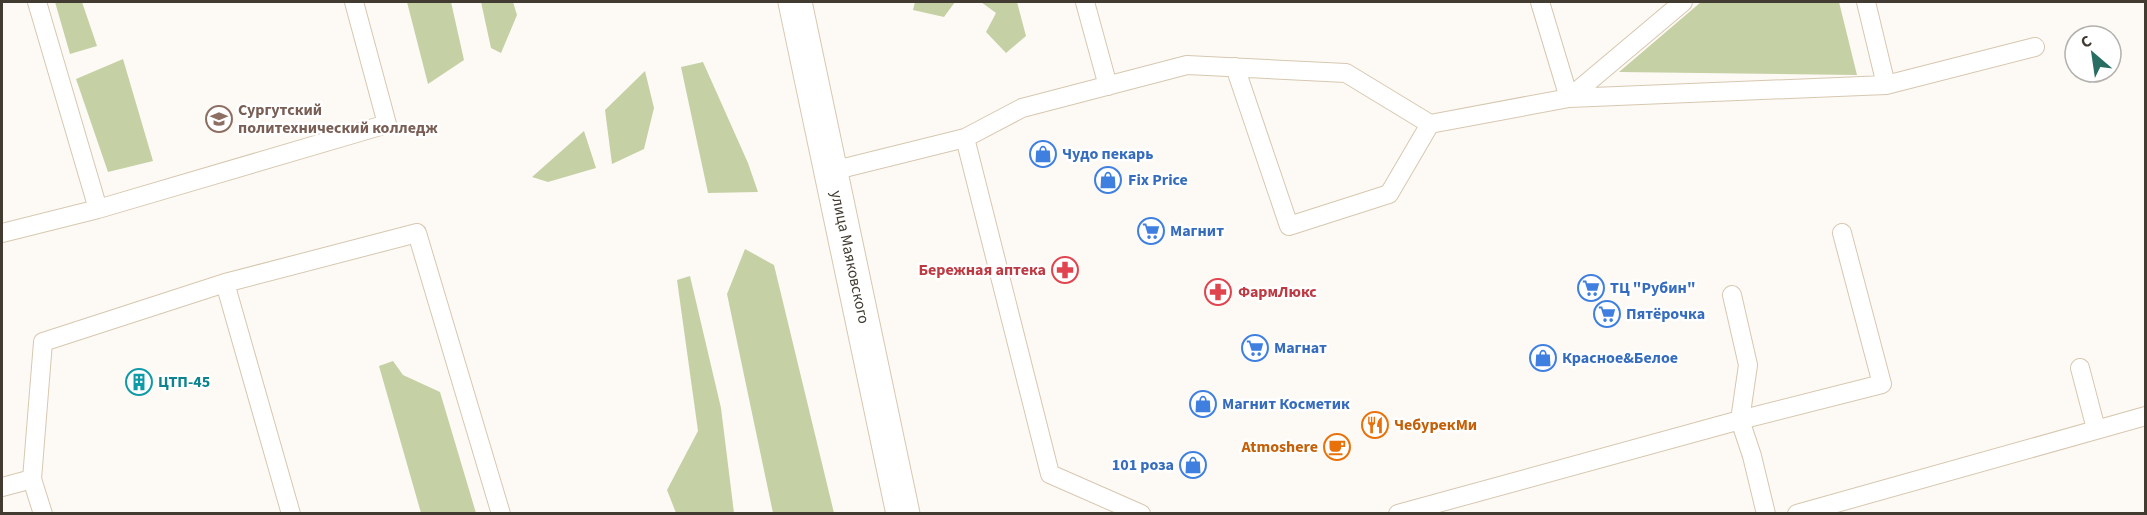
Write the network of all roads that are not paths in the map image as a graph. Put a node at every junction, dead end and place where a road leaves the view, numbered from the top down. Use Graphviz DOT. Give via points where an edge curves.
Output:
graph roads {
  1 [pos="37,2"];
  2 [pos="354,2"];
  3 [pos="795,2"];
  4 [pos="1085,2"];
  5 [pos="1540,2"];
  6 [pos="1683,2"];
  7 [pos="1866,2"];
  8 [pos="2035,47"];
  9 [pos="1235,67"];
  10 [pos="1886,85"];
  11 [pos="1108,86"];
  12 [pos="1569,98"];
  13 [pos="1430,124"];
  14 [pos="965,138"];
  15 [pos="832,171"];
  16 [pos="98,209"];
  17 [pos="2,233"];
  18 [pos="1842,233"];
  19 [pos="225,283"];
  20 [pos="1732,295"];
  21 [pos="2080,368"];
  22 [pos="2145,416"];
  23 [pos="1740,420"];
  24 [pos="2096,429"];
  25 [pos="32,479"];
  26 [pos="2,488"];
  27 [pos="44,513"];
  28 [pos="291,513"];
  29 [pos="501,513"];
  30 [pos="903,513"];
  31 [pos="1141,513"];
  32 [pos="1398,513"];
  33 [pos="1766,513"];
  34 [pos="1797,513"];
  1 -- 16 [label="lane"];
  2 -- 16 [label="lane" via="387,124"];
  3 -- 15 [label="main road, улица Маяковского"];
  4 -- 11 [label="lane"];
  5 -- 12 [label="lane"];
  6 -- 12 [label="lane"];
  7 -- 10 [label="lane"];
  8 -- 10 [label="lane"];
  9 -- 11 [label="lane" via="1187,65"];
  9 -- 13 [label="lane" via="1346,73"];
  9 -- 13 [label="lane" via="1289,226 1389,194"];
  10 -- 12 [label="lane"];
  11 -- 14 [label="lane" via="1022,108"];
  12 -- 13 [label="lane"];
  14 -- 15 [label="lane"];
  14 -- 31 [label="lane" via="1050,474"];
  15 -- 30 [label="main road, улица Маяковского"];
  16 -- 17 [label="lane"];
  18 -- 23 [label="lane" via="1882,384"];
  19 -- 25 [label="lane" via="43,342"];
  19 -- 28 [label="lane"];
  19 -- 29 [label="lane" via="417,234"];
  20 -- 23 [label="lane" via="1748,365"];
  21 -- 24 [label="lane"];
  22 -- 24 [label="lane"];
  23 -- 32 [label="lane"];
  23 -- 33 [label="lane"];
  24 -- 34 [label="lane"];
  25 -- 26 [label="lane"];
  25 -- 27 [label="lane"];
}
